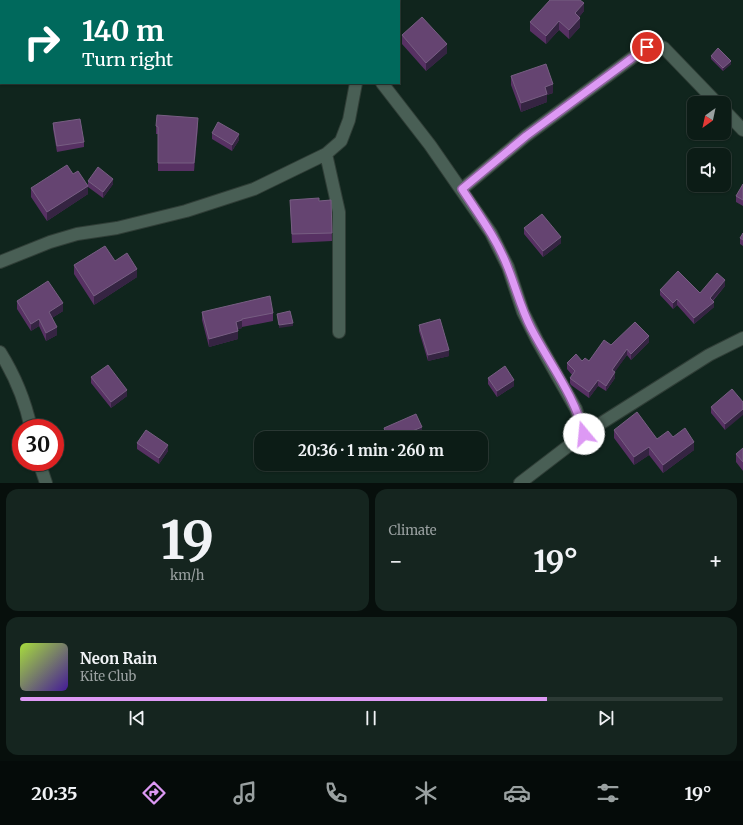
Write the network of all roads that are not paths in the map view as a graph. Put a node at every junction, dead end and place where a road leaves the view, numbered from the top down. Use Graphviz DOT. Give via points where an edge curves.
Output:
graph roads {
  1 [pos="356,84"];
  2 [pos="383,84"];
  3 [pos="710,96"];
  4 [pos="731,117"];
  5 [pos="743,130"];
  6 [pos="326,154"];
  7 [pos="462,189"];
  8 [pos="0,262"];
  9 [pos="339,332"];
  10 [pos="743,338"];
  11 [pos="0,352"];
  12 [pos="29,419"];
  13 [pos="584,434"];
  14 [pos="43,471"];
  15 [pos="46,483"];
  16 [pos="520,483"];
  1 -- 6 [label="street" via="349,120 341,141"];
  2 -- 7 [label="street"];
  3 -- 7 [label="street" via="664,48 655,44 647,47 526,136"];
  4 -- 5 [label="street"];
  6 -- 8 [label="street" via="254,189 186,211 117,228 77,234"];
  6 -- 9 [label="street" via="339,212"];
  7 -- 13 [label="street" via="491,233 508,267 523,312 576,409"];
  10 -- 13 [label="street" via="709,355"];
  11 -- 12 [label="street" via="19,387"];
  13 -- 16 [label="street"];
  14 -- 15 [label="street"];
}
